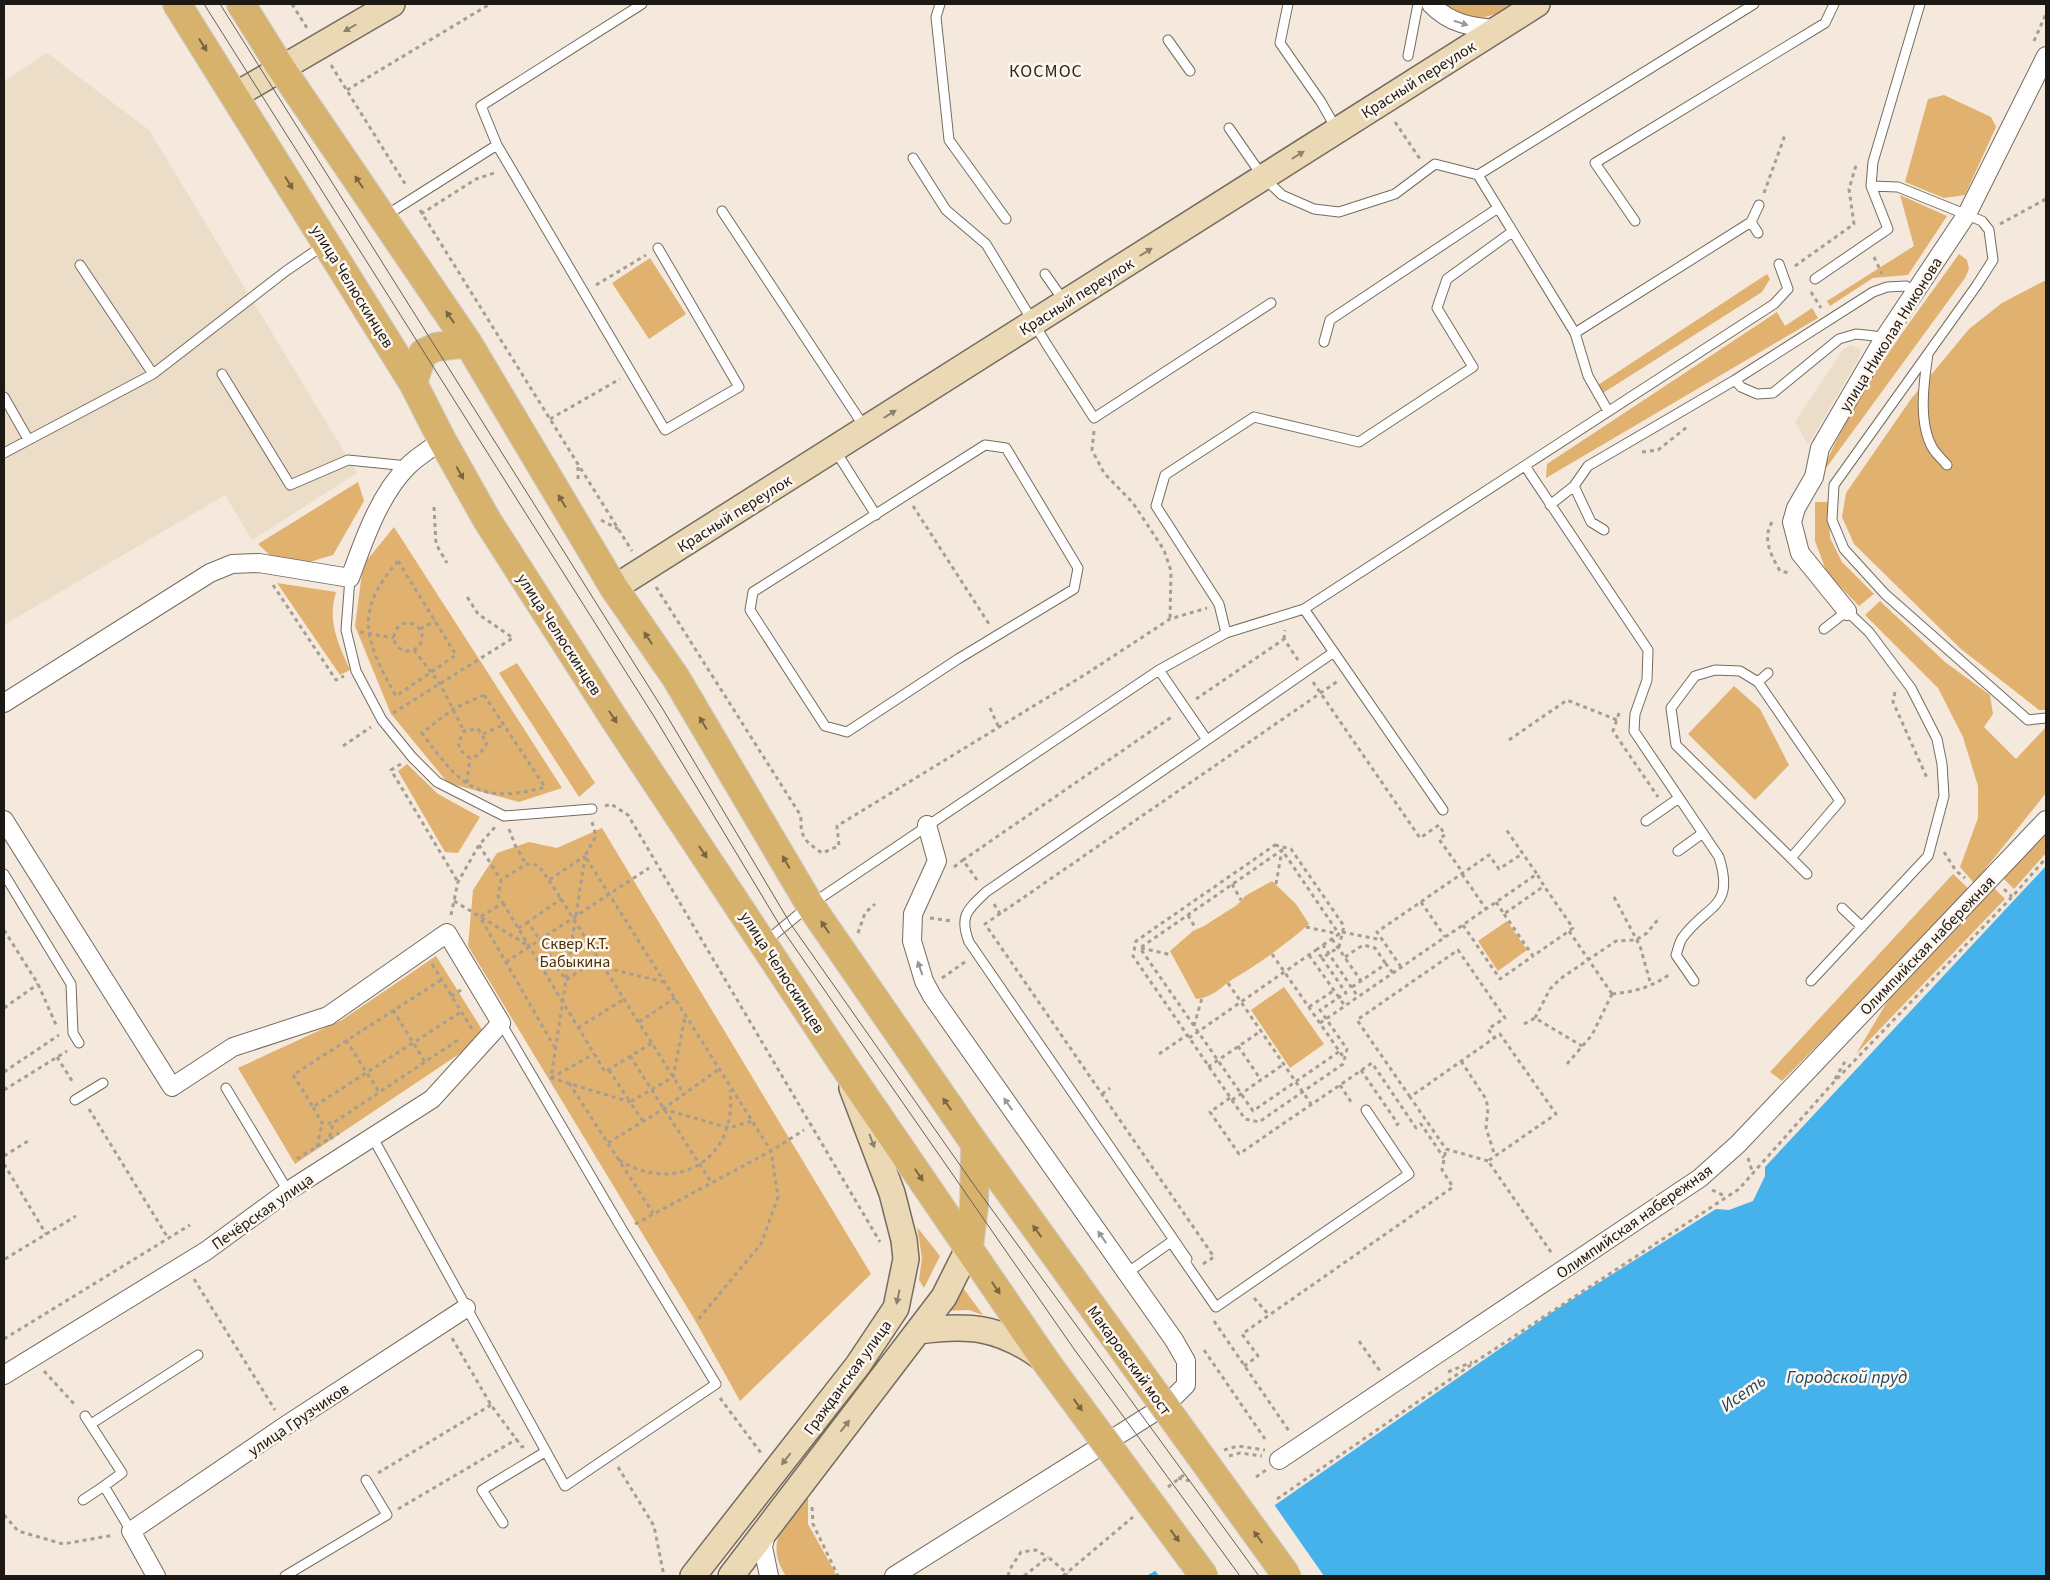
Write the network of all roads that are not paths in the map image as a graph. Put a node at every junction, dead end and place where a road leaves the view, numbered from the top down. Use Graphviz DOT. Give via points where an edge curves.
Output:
graph roads {
  1 [pos="177,4"];
  2 [pos="241,4"];
  3 [pos="392,4"];
  4 [pos="642,4"];
  5 [pos="940,4"];
  6 [pos="1288,4"];
  7 [pos="1418,4"];
  8 [pos="1431,4"];
  9 [pos="1537,4"];
  10 [pos="1754,4"];
  11 [pos="1834,4"];
  12 [pos="1920,4"];
  13 [pos="1498,29"];
  14 [pos="1168,40"];
  15 [pos="1408,56"];
  16 [pos="2046,56"];
  17 [pos="281,68"];
  18 [pos="1190,71"];
  19 [pos="234,96"];
  20 [pos="1229,128"];
  21 [pos="1338,130"];
  22 [pos="497,145"];
  23 [pos="913,158"];
  24 [pos="1478,175"];
  25 [pos="1263,177"];
  26 [pos="1871,186"];
  27 [pos="1759,204"];
  28 [pos="1498,208"];
  29 [pos="722,211"];
  30 [pos="1967,214"];
  31 [pos="383,218"];
  32 [pos="1006,219"];
  33 [pos="1635,221"];
  34 [pos="1751,222"];
  35 [pos="1512,232"];
  36 [pos="1758,233"];
  37 [pos="327,244"];
  38 [pos="658,248"];
  39 [pos="1779,264"];
  40 [pos="80,265"];
  41 [pos="1045,274"];
  42 [pos="1815,279"];
  43 [pos="1914,293"];
  44 [pos="1065,303"];
  45 [pos="1271,303"];
  46 [pos="1033,323"];
  47 [pos="1575,332"];
  48 [pos="1883,340"];
  49 [pos="1324,342"];
  50 [pos="468,343"];
  51 [pos="1929,351"];
  52 [pos="153,374"];
  53 [pos="222,374"];
  54 [pos="1735,380"];
  55 [pos="413,383"];
  56 [pos="4,397"];
  57 [pos="1608,411"];
  58 [pos="866,430"];
  59 [pos="28,439"];
  60 [pos="442,440"];
  61 [pos="835,450"];
  62 [pos="4,453"];
  63 [pos="1947,465"];
  64 [pos="408,466"];
  65 [pos="1525,466"];
  66 [pos="1574,486"];
  67 [pos="1550,505"];
  68 [pos="876,515"];
  69 [pos="1604,530"];
  70 [pos="350,578"];
  71 [pos="614,588"];
  72 [pos="1304,609"];
  73 [pos="1846,611"];
  74 [pos="1824,629"];
  75 [pos="1226,633"];
  76 [pos="1334,652"];
  77 [pos="1159,670"];
  78 [pos="1768,673"];
  79 [pos="1758,682"];
  80 [pos="4,703"];
  81 [pos="2046,718"];
  82 [pos="1207,740"];
  83 [pos="1679,798"];
  84 [pos="592,810"];
  85 [pos="1442,810"];
  86 [pos="4,820"];
  87 [pos="1646,820"];
  88 [pos="2046,820"];
  89 [pos="927,825"];
  90 [pos="1703,833"];
  91 [pos="1678,851"];
  92 [pos="1791,858"];
  93 [pos="4,874"];
  94 [pos="1807,874"];
  95 [pos="810,904"];
  96 [pos="1842,908"];
  97 [pos="1862,927"];
  98 [pos="764,942"];
  99 [pos="1811,980"];
  100 [pos="1694,981"];
  101 [pos="501,1023"];
  102 [pos="79,1043"];
  103 [pos="842,1063"];
  104 [pos="103,1083"];
  105 [pos="226,1088"];
  106 [pos="78,1098"];
  107 [pos="1366,1110"];
  108 [pos="373,1138"];
  109 [pos="974,1144"];
  110 [pos="288,1191"];
  111 [pos="969,1248"];
  112 [pos="1187,1259"];
  113 [pos="1129,1275"];
  114 [pos="466,1308"];
  115 [pos="919,1331"];
  116 [pos="198,1355"];
  117 [pos="1047,1363"];
  118 [pos="4,1375"];
  119 [pos="545,1452"];
  120 [pos="1279,1460"];
  121 [pos="366,1480"];
  122 [pos="104,1486"];
  123 [pos="84,1500"];
  124 [pos="503,1523"];
  125 [pos="769,1524"];
  126 [pos="131,1531"];
  127 [pos="156,1576"];
  128 [pos="285,1576"];
  129 [pos="693,1576"];
  130 [pos="731,1576"];
  131 [pos="769,1576"];
  132 [pos="894,1576"];
  133 [pos="1204,1576"];
  134 [pos="1286,1576"];
  1 -- 19 [label="main road, улица Челюскинцев, one-way"];
  2 -- 17 [label="main road"];
  3 -- 17 [label="street, one-way"];
  4 -- 22 [label="lane" via="482,106"];
  5 -- 32 [label="lane" via="936,17 949,140"];
  6 -- 21 [label="lane" via="1280,43"];
  7 -- 15 [label="lane"];
  8 -- 13 [label="street, one-way" via="1440,14 1459,24"];
  9 -- 13 [label="street, Красный переулок"];
  10 -- 24 [label="lane"];
  11 -- 33 [label="lane" via="1825,24 1595,163"];
  12 -- 26 [label="lane" via="1873,162"];
  13 -- 21 [label="street, Красный переулок"];
  14 -- 18 [label="lane"];
  16 -- 30 [label="street, улица Николая Никонова"];
  17 -- 19 [label="street"];
  31 -- 17 [label="main road, one-way"];
  19 -- 37 [label="main road, улица Челюскинцев, one-way"];
  20 -- 25 [label="lane"];
  25 -- 21 [label="street, Красный переулок, one-way"];
  22 -- 31 [label="lane"];
  22 -- 38 [label="lane" via="666,430 739,387"];
  23 -- 46 [label="lane" via="946,210 986,244"];
  24 -- 25 [label="lane" via="1435,164 1395,194 1339,212 1314,209 1282,195"];
  24 -- 28 [label="lane"];
  44 -- 25 [label="street, Красный переулок, one-way"];
  26 -- 30 [label="lane" via="1898,187"];
  26 -- 42 [label="lane" via="1888,229"];
  27 -- 34 [label="lane"];
  28 -- 35 [label="lane"];
  28 -- 49 [label="lane" via="1330,320"];
  29 -- 58 [label="lane"];
  30 -- 43 [label="street, улица Николая Никонова"];
  30 -- 51 [label="lane" via="1982,221 1989,230 1993,260"];
  50 -- 31 [label="main road, one-way"];
  34 -- 36 [label="lane"];
  34 -- 47 [label="lane"];
  35 -- 47 [label="lane"];
  35 -- 75 [label="lane" via="1448,279 1437,308 1473,367 1359,442 1254,417 1165,475 1156,506 1218,604"];
  37 -- 52 [label="lane" via="286,271"];
  37 -- 55 [label="main road, улица Челюскинцев"];
  39 -- 57 [label="lane" via="1788,289 1774,304"];
  40 -- 52 [label="lane"];
  41 -- 44 [label="lane"];
  43 -- 48 [label="street, улица Николая Никонова"];
  43 -- 54 [label="lane" via="1906,286 1873,292"];
  44 -- 46 [label="street, Красный переулок"];
  45 -- 46 [label="lane" via="1094,418"];
  58 -- 46 [label="street, Красный переулок, one-way"];
  47 -- 57 [label="lane" via="1588,376"];
  48 -- 54 [label="lane" via="1856,334 1839,339 1773,393 1757,394 1741,387"];
  48 -- 73 [label="street, улица Николая Никонова" via="1820,448 1814,477 1796,508 1792,522 1800,553"];
  50 -- 55 [label="main road" via="436,347 423,353"];
  71 -- 50 [label="main road, one-way"];
  51 -- 63 [label="lane" via="1923,385 1924,421 1931,446"];
  51 -- 81 [label="lane" via="1834,485 1832,520 1844,550 1885,594 2028,720"];
  52 -- 59 [label="lane"];
  53 -- 64 [label="lane" via="290,485 348,460"];
  54 -- 66 [label="lane" via="1588,466"];
  55 -- 60 [label="main road, улица Челюскинцев"];
  56 -- 59 [label="lane"];
  57 -- 65 [label="lane"];
  58 -- 61 [label="street, Красный переулок"];
  59 -- 62 [label="lane"];
  60 -- 64 [label="street"];
  60 -- 98 [label="main road, улица Челюскинцев, one-way" via="487,520 605,704"];
  61 -- 68 [label="lane"];
  61 -- 71 [label="street, Красный переулок"];
  64 -- 70 [label="street" via="386,496 366,535"];
  65 -- 67 [label="lane"];
  65 -- 72 [label="lane"];
  66 -- 67 [label="lane"];
  66 -- 69 [label="lane" via="1591,522"];
  67 -- 83 [label="lane" via="1648,650 1647,680 1635,714 1634,731"];
  68 -- 68 [label="lane" via="986,445 1006,448 1078,568 1074,589 996,635 847,732 825,726 750,610 753,592"];
  70 -- 80 [label="street" via="259,563 232,564 210,573"];
  70 -- 84 [label="lane" via="346,630 356,671 382,720 412,757 438,782 504,816"];
  95 -- 71 [label="main road, one-way" via="676,678"];
  72 -- 75 [label="lane"];
  72 -- 76 [label="lane"];
  73 -- 74 [label="lane"];
  73 -- 97 [label="lane" via="1869,632 1911,688 1937,739 1944,796 1928,856"];
  75 -- 77 [label="lane"];
  76 -- 82 [label="lane"];
  76 -- 85 [label="lane"];
  77 -- 82 [label="lane"];
  77 -- 89 [label="lane"];
  78 -- 79 [label="lane"];
  79 -- 92 [label="lane" via="1840,801"];
  79 -- 92 [label="lane" via="1740,671 1715,670 1695,676 1671,708 1676,745"];
  82 -- 112 [label="lane" via="986,892 972,905 964,922 969,942"];
  83 -- 87 [label="lane"];
  83 -- 90 [label="lane"];
  86 -- 101 [label="street" via="172,1087 233,1047 328,1016 447,933"];
  88 -- 120 [label="street, Олимпийская набережная" via="1738,1144 1700,1178"];
  89 -- 95 [label="lane"];
  113 -- 89 [label="street, one-way" via="924,981 912,941 913,914 937,861"];
  90 -- 91 [label="lane"];
  90 -- 100 [label="lane" via="1720,857 1724,892 1716,905 1682,938 1676,955"];
  92 -- 94 [label="lane"];
  93 -- 102 [label="lane" via="71,984 73,1033"];
  95 -- 98 [label="lane"];
  109 -- 95 [label="main road, one-way"];
  96 -- 97 [label="lane"];
  97 -- 99 [label="lane"];
  98 -- 103 [label="main road, улица Челюскинцев"];
  101 -- 108 [label="street, Печёрская улица" via="432,1099"];
  101 -- 119 [label="lane" via="716,1384 565,1486"];
  103 -- 111 [label="main road, улица Челюскинцев, one-way"];
  103 -- 129 [label="street, Гражданская улица, one-way" via="892,1193 904,1240 906,1259 896,1308 858,1365"];
  104 -- 106 [label="lane"];
  105 -- 110 [label="lane"];
  107 -- 113 [label="lane" via="1409,1174 1216,1308 1171,1242"];
  108 -- 110 [label="street, Печёрская улица"];
  108 -- 114 [label="lane"];
  109 -- 111 [label="main road, Гражданская улица" via="974,1206"];
  134 -- 109 [label="main road, Макаровский мост, one-way, bridge"];
  110 -- 118 [label="street, Печёрская улица" via="185,1264"];
  111 -- 115 [label="street, Гражданская улица" via="944,1297"];
  111 -- 117 [label="main road, one-way"];
  113 -- 132 [label="street" via="1186,1361 1186,1385 1166,1405"];
  114 -- 119 [label="lane"];
  114 -- 126 [label="street, улица Грузчиков"];
  115 -- 117 [label="street" via="974,1328 1018,1340"];
  125 -- 115 [label="street, Гражданская улица, one-way"];
  116 -- 122 [label="lane" via="88,1420 122,1473"];
  117 -- 133 [label="main road, one-way, bridge"];
  119 -- 124 [label="lane" via="482,1490"];
  121 -- 128 [label="lane" via="387,1515"];
  122 -- 123 [label="lane"];
  122 -- 126 [label="lane"];
  125 -- 130 [label="street, Гражданская улица"];
  125 -- 131 [label="street" via="763,1547"];
  126 -- 127 [label="street"];
}
